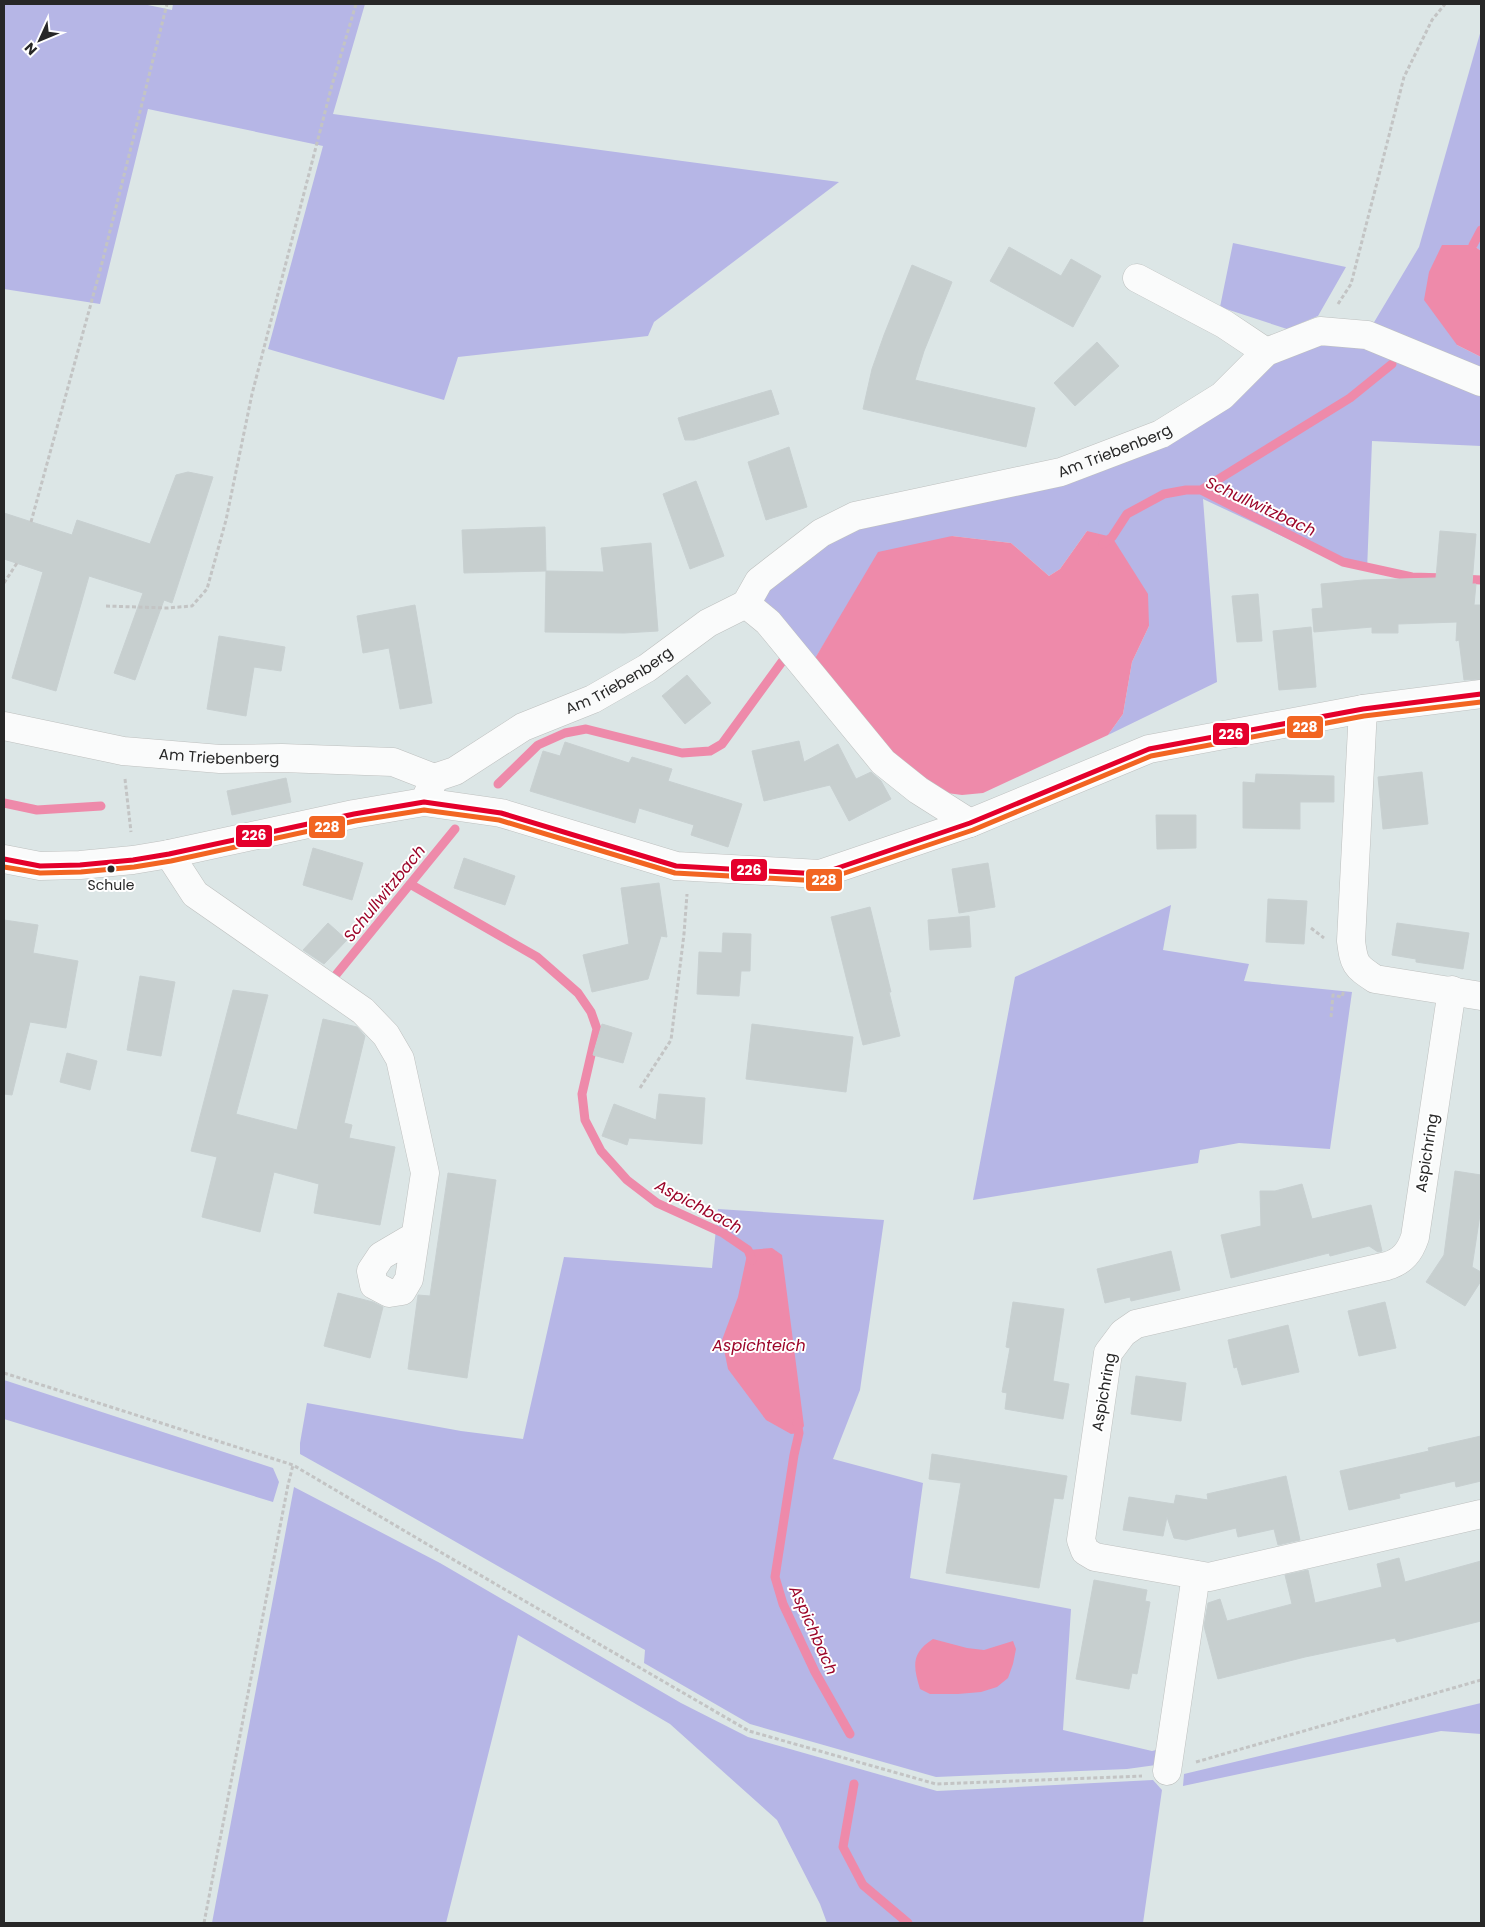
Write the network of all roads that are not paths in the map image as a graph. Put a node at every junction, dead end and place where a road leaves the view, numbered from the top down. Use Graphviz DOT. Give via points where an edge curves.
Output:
graph roads {
  1 [pos="1137,278"];
  2 [pos="1266,352"];
  3 [pos="1481,382"];
  4 [pos="746,604"];
  5 [pos="1481,694"];
  6 [pos="1363,709"];
  7 [pos="4,726"];
  8 [pos="429,790"];
  9 [pos="970,823"];
  10 [pos="169,854"];
  11 [pos="4,859"];
  12 [pos="1452,990"];
  13 [pos="1481,996"];
  14 [pos="415,1236"];
  15 [pos="1481,1514"];
  16 [pos="1196,1575"];
  17 [pos="1168,1771"];
  1 -- 2 [label="street" via="1224,324"];
  2 -- 3 [label="street, Am Triebenberg" via="1320,331 1367,335"];
  2 -- 4 [label="street, Am Triebenberg" via="1222,396 1161,434 1061,472 854,516 821,533 759,581"];
  4 -- 8 [label="street, Am Triebenberg" via="708,622 647,668 593,699 523,727"];
  4 -- 9 [label="street" via="768,622 883,762 918,790"];
  5 -- 6 [label="street"];
  6 -- 9 [label="street" via="1148,749"];
  6 -- 12 [label="street" via="1351,941 1353,958 1361,970 1375,979"];
  7 -- 8 [label="street, Am Triebenberg" via="123,750 220,759 393,762"];
  8 -- 9 [label="street" via="676,866 689,867 820,874"];
  8 -- 10 [label="street" via="354,814"];
  10 -- 11 [label="street" via="80,865 40,866"];
  10 -- 14 [label="street" via="195,894 363,1011 386,1035 400,1059 424,1173"];
  12 -- 13 [label="street"];
  12 -- 16 [label="street, Aspichring" via="1415,1237 1405,1257 1387,1266 1136,1324 1123,1333 1108,1353 1081,1540 1085,1551 1095,1558"];
  15 -- 16 [label="street, Aspichring" via="1209,1577"];
  16 -- 17 [label="street"];
}
